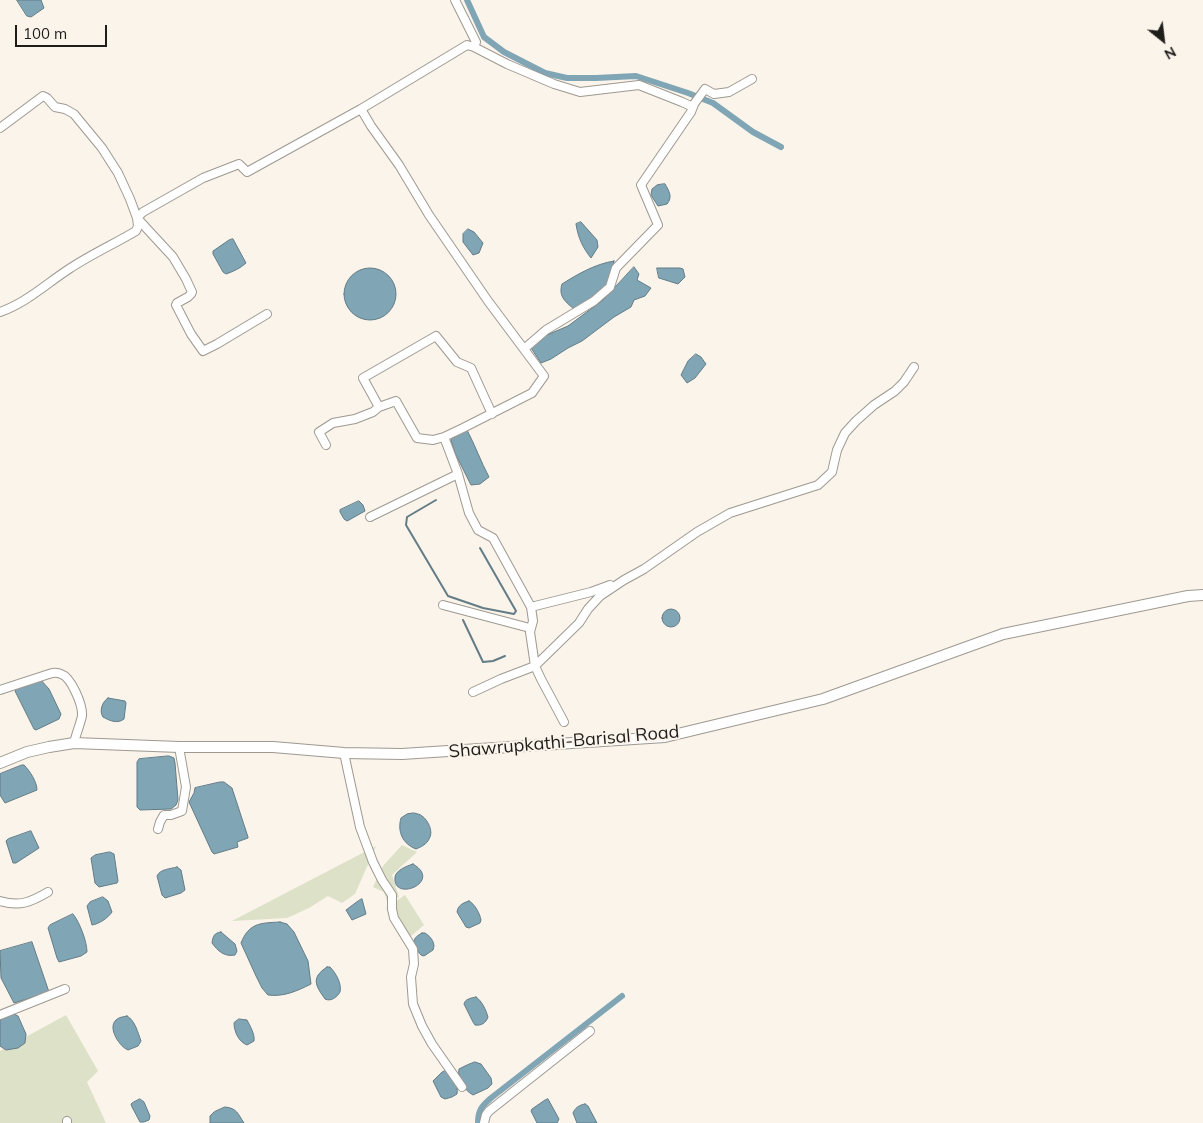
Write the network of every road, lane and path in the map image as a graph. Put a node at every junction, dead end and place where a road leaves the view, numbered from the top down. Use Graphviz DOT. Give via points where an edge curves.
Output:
graph roads {
  1 [pos="455,0"];
  2 [pos="474,47"];
  3 [pos="752,79"];
  4 [pos="694,106"];
  5 [pos="361,109"];
  6 [pos="0,128"];
  7 [pos="137,218"];
  8 [pos="0,312"];
  9 [pos="267,314"];
  10 [pos="524,349"];
  11 [pos="914,368"];
  12 [pos="378,406"];
  13 [pos="492,414"];
  14 [pos="444,437"];
  15 [pos="326,445"];
  16 [pos="458,474"];
  17 [pos="370,517"];
  18 [pos="624,580"];
  19 [pos="1203,595"];
  20 [pos="443,605"];
  21 [pos="532,607"];
  22 [pos="526,627"];
  23 [pos="535,666"];
  24 [pos="0,690"];
  25 [pos="473,692"];
  26 [pos="564,722"];
  27 [pos="74,743"];
  28 [pos="179,746"];
  29 [pos="344,753"];
  30 [pos="0,763"];
  31 [pos="158,829"];
  32 [pos="48,892"];
  33 [pos="0,902"];
  34 [pos="65,988"];
  35 [pos="0,1015"];
  36 [pos="590,1030"];
  37 [pos="462,1087"];
  38 [pos="484,1123"];
  1 -- 2 [label="street" via="476,42"];
  2 -- 4 [label="street" via="554,84 580,92 639,85"];
  2 -- 5 [label="street" via="467,46"];
  3 -- 4 [label="street" via="729,92 714,94 705,89"];
  4 -- 10 [label="street" via="641,185 658,225 616,268 610,288 546,330"];
  5 -- 7 [label="street" via="247,172 239,164 203,178"];
  5 -- 10 [label="street" via="428,215"];
  6 -- 7 [label="street" via="43,96 56,107 74,114 118,173"];
  7 -- 8 [label="street" via="136,231"];
  7 -- 9 [label="street" via="173,257 186,278 192,294 176,305 203,351"];
  10 -- 13 [label="street" via="544,376 532,393"];
  11 -- 18 [label="street" via="895,391 874,405 845,433 832,472 818,486 730,512"];
  12 -- 13 [label="street" via="363,378 436,336 457,362 471,368"];
  12 -- 14 [label="street" via="396,401 417,438 433,440"];
  12 -- 15 [label="street" via="373,412 333,424 319,432"];
  13 -- 14 [label="street"];
  14 -- 16 [label="street"];
  16 -- 17 [label="street"];
  16 -- 21 [label="street" via="469,513 478,530 493,538"];
  18 -- 21 [label="street"];
  18 -- 23 [label="street" via="600,596"];
  19 -- 29 [label="main road, Shawrupkathi-Barisal Road" via="1003,634 823,699 665,738 402,754"];
  20 -- 22 [label="street"];
  21 -- 23 [label="street" via="530,632"];
  23 -- 25 [label="street"];
  23 -- 26 [label="street"];
  24 -- 27 [label="street" via="48,674 62,674 80,702 82,715"];
  27 -- 28 [label="main road, Shawrupkathi-Barisal Road"];
  27 -- 30 [label="main road, Shawrupkathi-Barisal Road" via="27,752"];
  28 -- 29 [label="main road, Shawrupkathi-Barisal Road" via="272,746"];
  28 -- 31 [label="street" via="186,787 182,811 164,815"];
  29 -- 37 [label="street" via="360,827 373,862 392,895 394,918 413,948 413,1004 432,1044"];
  32 -- 33 [label="street" via="26,903"];
  34 -- 35 [label="street"];
  36 -- 38 [label="street" via="489,1110"];
}
